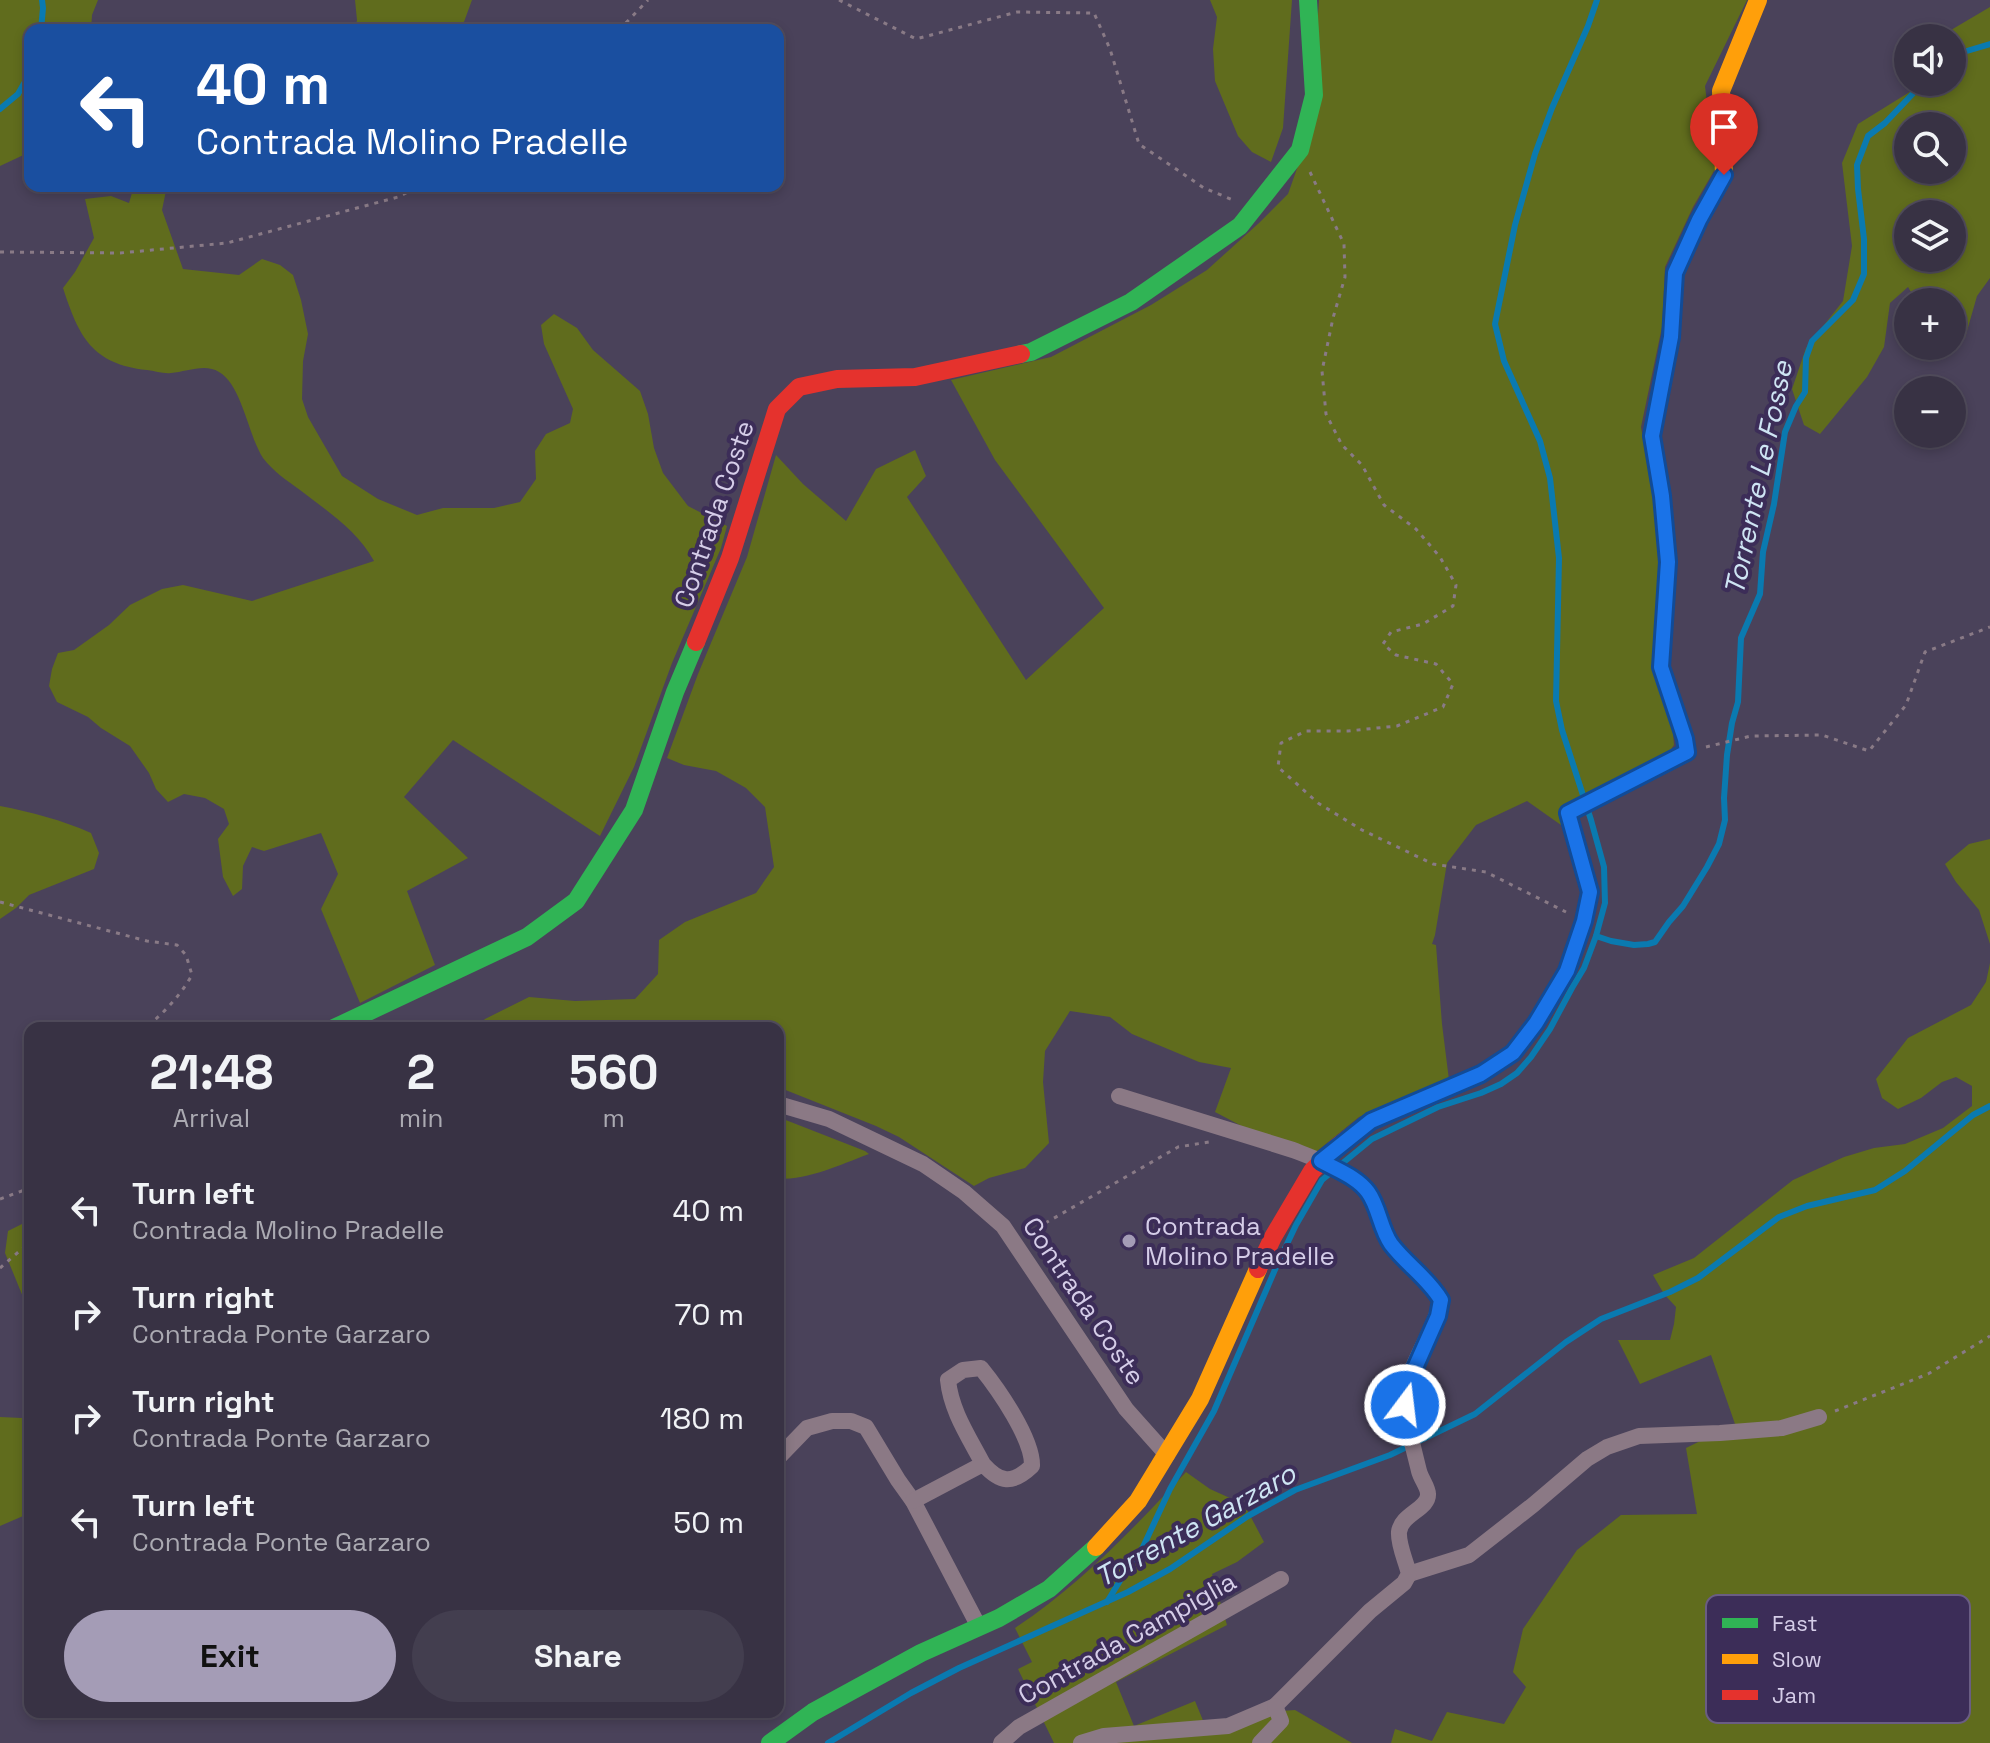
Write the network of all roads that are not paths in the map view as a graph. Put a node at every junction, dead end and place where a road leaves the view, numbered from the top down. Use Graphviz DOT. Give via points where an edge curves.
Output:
graph roads {
  1 [pos="1308,0"];
  2 [pos="1758,0"];
  3 [pos="347,1022"];
  4 [pos="1119,1096"];
  5 [pos="784,1106"];
  6 [pos="1321,1161"];
  7 [pos="1819,1417"];
  8 [pos="784,1452"];
  9 [pos="1167,1455"];
  10 [pos="983,1464"];
  11 [pos="913,1501"];
  12 [pos="1409,1574"];
  13 [pos="1281,1579"];
  14 [pos="979,1627"];
  15 [pos="1275,1706"];
  16 [pos="770,1743"];
  17 [pos="1001,1743"];
  18 [pos="1081,1743"];
  19 [pos="1260,1743"];
  1 -- 3 [label="street, Contrada Coste" via="1314,95 1300,150 1240,226 1131,302 1031,352 926,376 837,379 799,387 777,409 730,558 634,810 576,901 527,937"];
  2 -- 6 [label="street" via="1721,91 1724,175 1675,273 1671,337 1652,436 1668,562 1661,667 1687,752 1568,813 1590,892 1584,921 1567,971 1513,1053 1481,1074 1371,1121"];
  4 -- 6 [label="street"];
  5 -- 9 [label="street, Contrada Coste" via="829,1119 923,1164 1003,1226 1126,1409"];
  6 -- 9 [label="street" via="1273,1237 1200,1399"];
  6 -- 12 [label="street" via="1358,1181 1392,1245 1441,1300 1407,1386 1409,1426 1428,1493 1427,1501 1402,1522 1399,1534"];
  7 -- 12 [label="street" via="1782,1428 1639,1436 1607,1447 1469,1555"];
  8 -- 11 [label="street" via="807,1428 851,1421 866,1427"];
  9 -- 14 [label="street" via="1138,1501 1089,1553 1049,1589"];
  10 -- 10 [label="street" via="995,1477 1008,1480 1032,1466 1032,1455 992,1381 981,1368 963,1370 948,1380 949,1393"];
  10 -- 11 [label="street"];
  11 -- 14 [label="street"];
  12 -- 15 [label="street"];
  13 -- 17 [label="street, Contrada Campiglia" via="1029,1721"];
  14 -- 16 [label="street" via="813,1712"];
  15 -- 18 [label="street" via="1228,1726 1104,1736"];
  15 -- 19 [label="street" via="1281,1721"];
}
